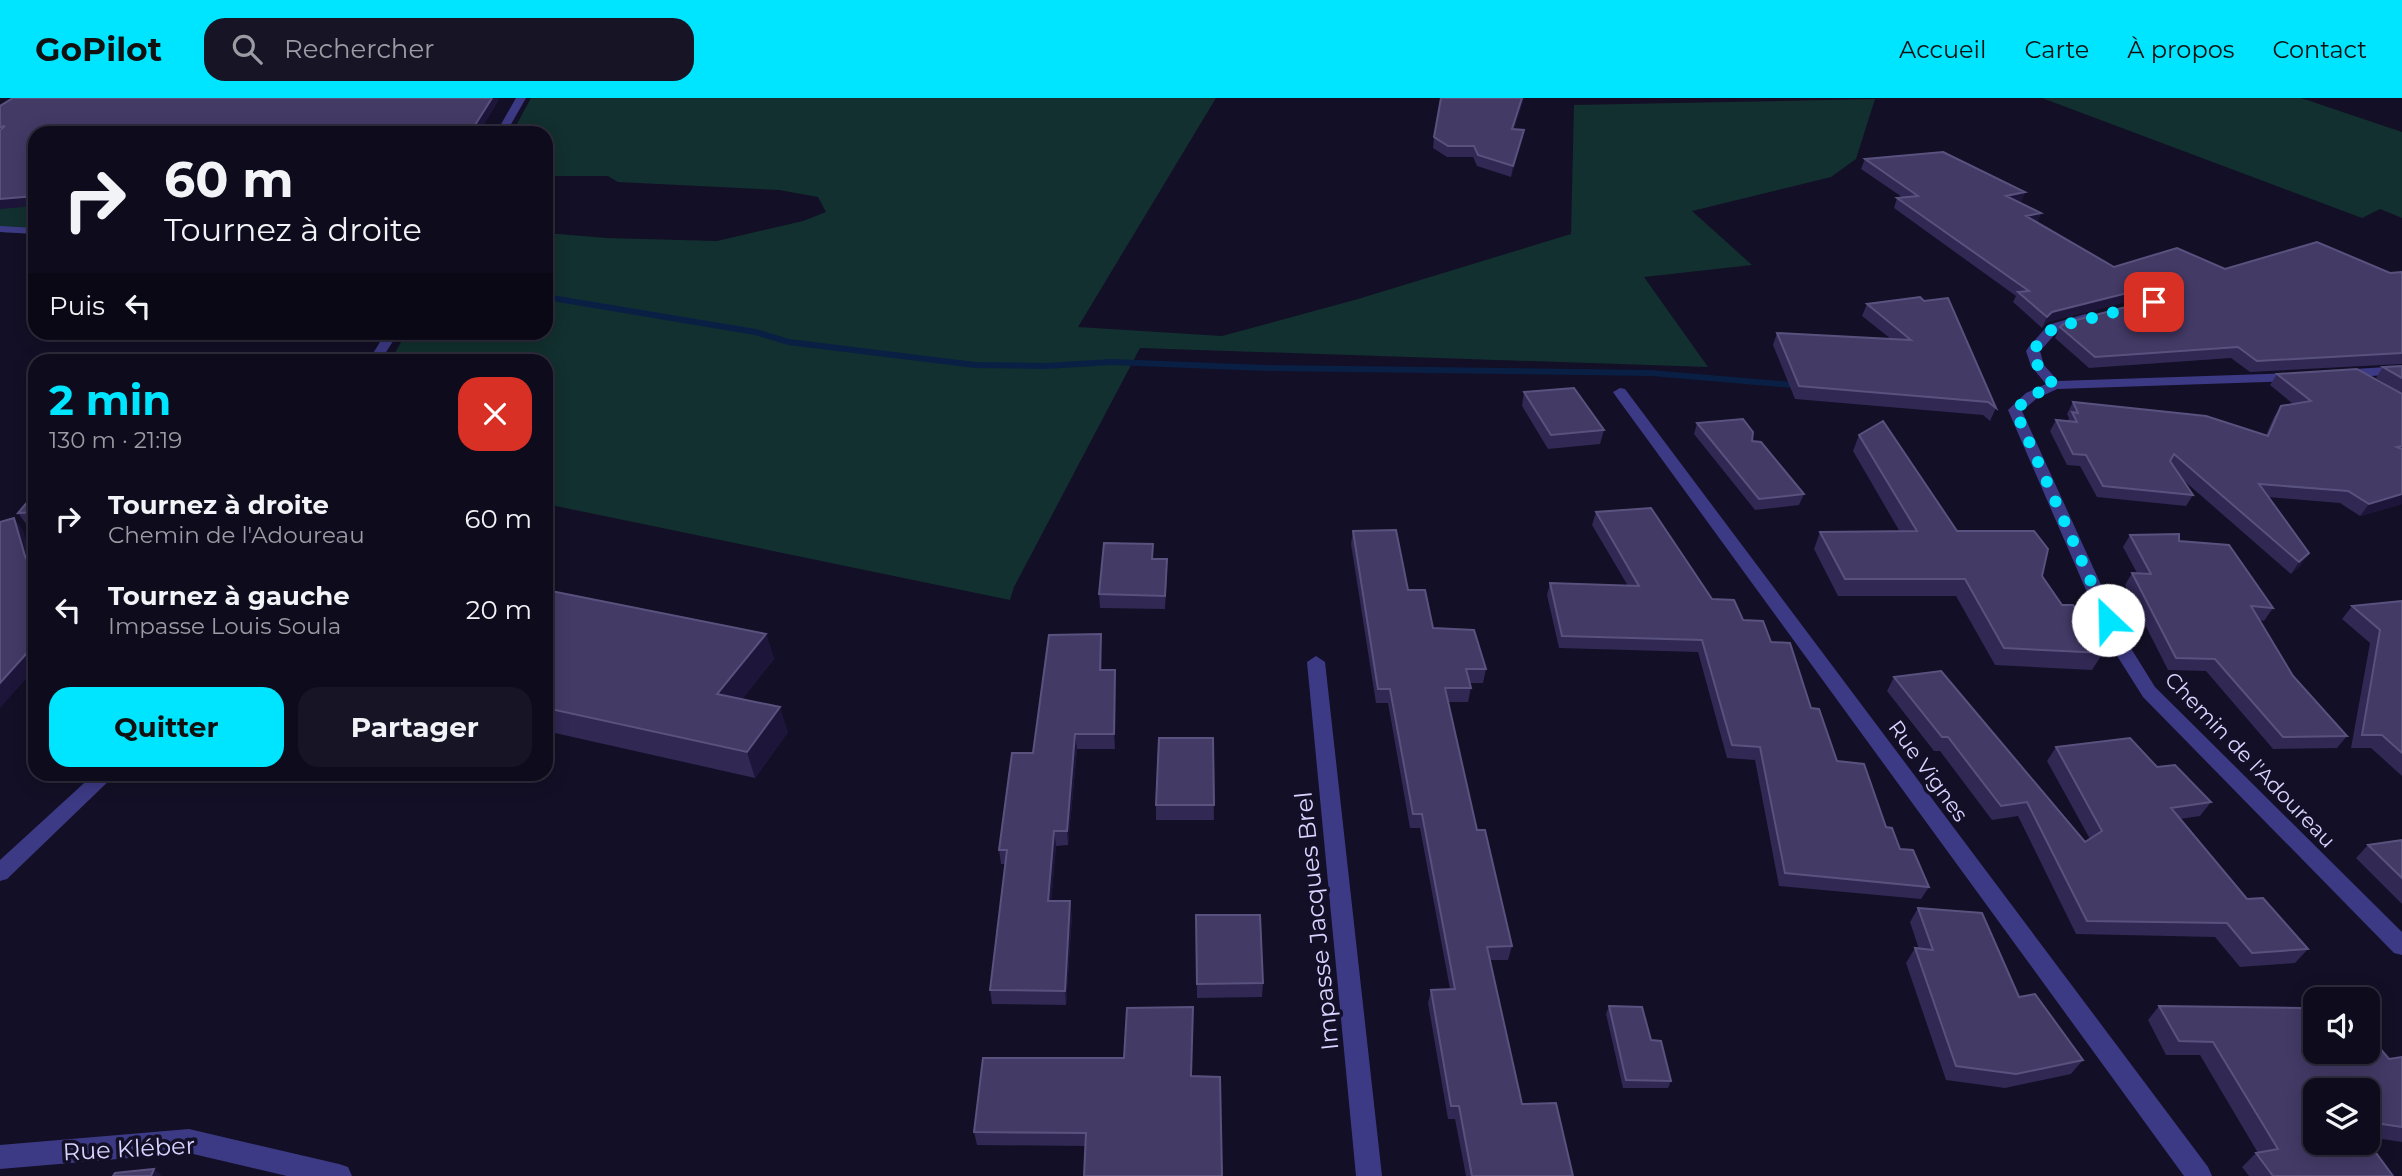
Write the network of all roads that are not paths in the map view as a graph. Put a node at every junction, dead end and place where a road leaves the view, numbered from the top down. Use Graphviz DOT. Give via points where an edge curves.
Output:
graph roads {
  1 [pos="522,98"];
  2 [pos="505,126"];
  3 [pos="0,229"];
  4 [pos="28,231"];
  5 [pos="2096,315"];
  6 [pos="2402,370"];
  7 [pos="2352,373"];
  8 [pos="2054,385"];
  9 [pos="2372,385"];
  10 [pos="1620,392"];
  11 [pos="1316,662"];
  12 [pos="99,781"];
  13 [pos="0,873"];
  14 [pos="2402,946"];
  15 [pos="0,1157"];
  16 [pos="338,1176"];
  17 [pos="1369,1176"];
  18 [pos="2199,1176"];
  1 -- 2 [label="street"];
  3 -- 4 [label="street"];
  5 -- 8 [label="street" via="2053,328 2032,351"];
  6 -- 7 [label="street, Chemin de l'Adoureau"];
  7 -- 8 [label="street, Chemin de l'Adoureau"];
  7 -- 9 [label="street"];
  8 -- 14 [label="street, Chemin de l'Adoureau" via="2015,410 2118,643 2149,692"];
  10 -- 18 [label="street, Rue Vignes"];
  11 -- 17 [label="street, Impasse Jacques Brel"];
  12 -- 13 [label="street"];
  15 -- 16 [label="street, Rue Kléber" via="189,1141"];
}
